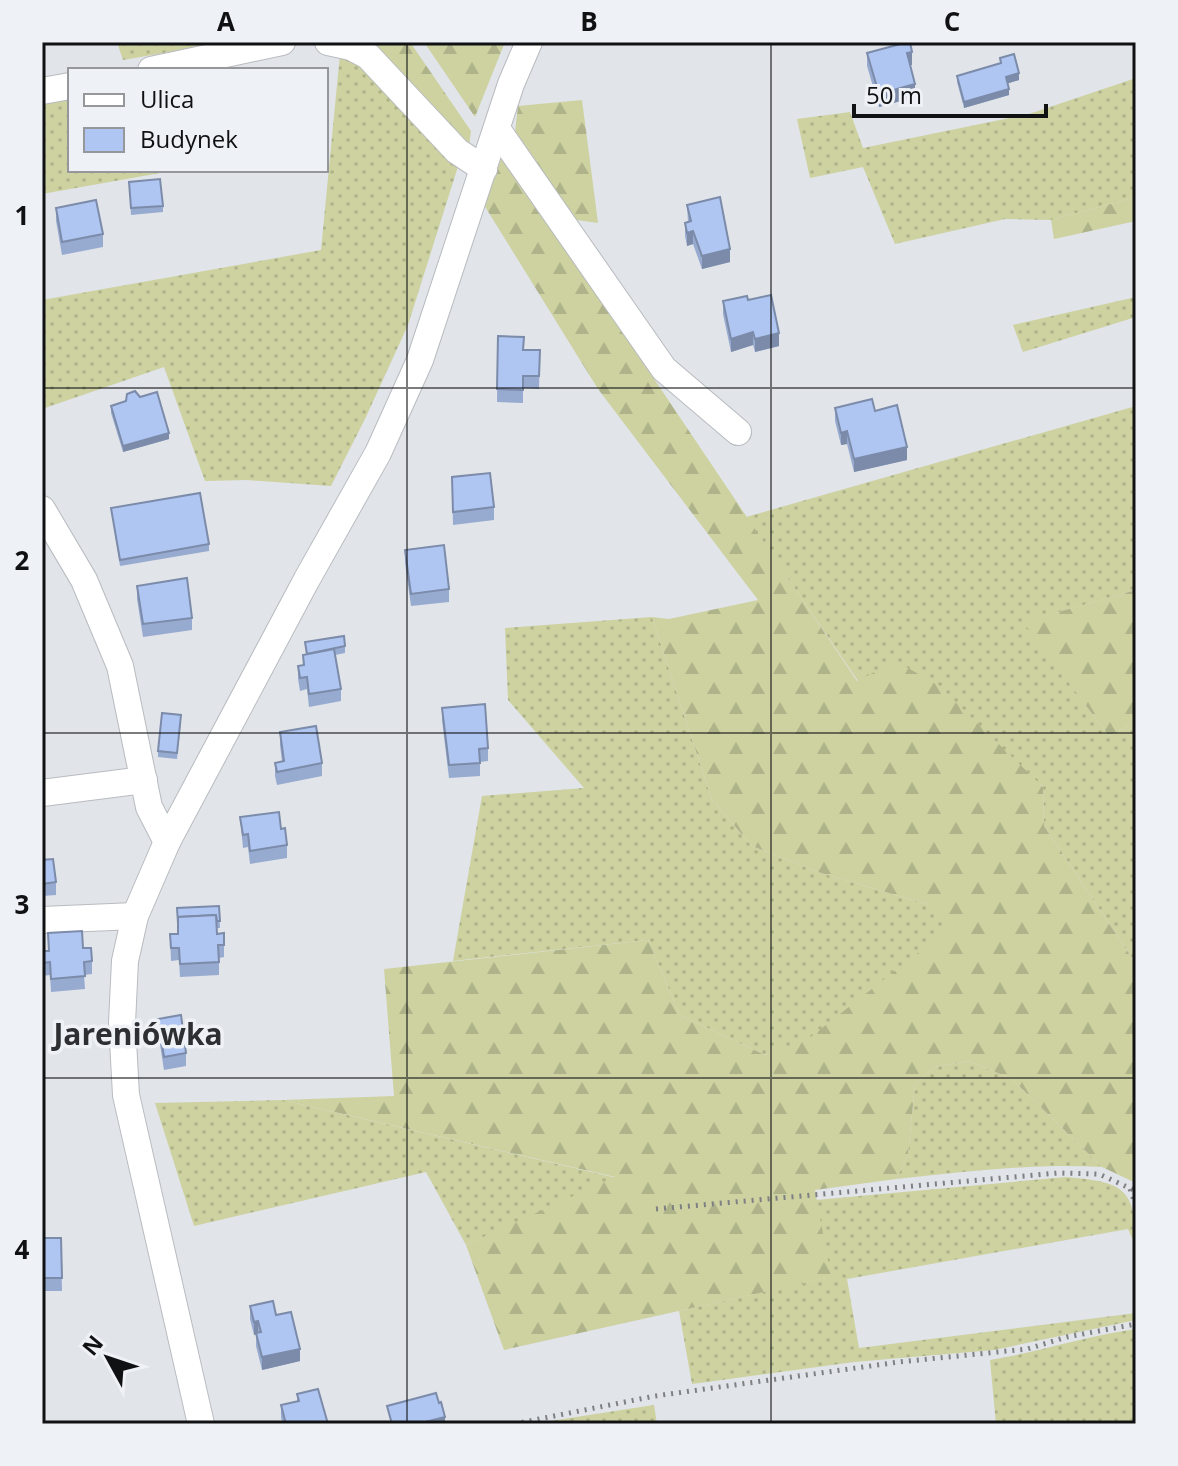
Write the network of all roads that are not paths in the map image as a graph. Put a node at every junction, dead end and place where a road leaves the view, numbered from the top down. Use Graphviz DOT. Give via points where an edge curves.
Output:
graph roads {
  1 [pos="282,42"];
  2 [pos="328,42"];
  3 [pos="529,42"];
  4 [pos="160,68"];
  5 [pos="68,86"];
  6 [pos="42,91"];
  7 [pos="497,129"];
  8 [pos="484,169"];
  9 [pos="738,432"];
  10 [pos="42,509"];
  11 [pos="144,780"];
  12 [pos="42,793"];
  13 [pos="167,842"];
  14 [pos="135,916"];
  15 [pos="42,920"];
  16 [pos="201,1424"];
  1 -- 4 [label="street"];
  2 -- 8 [label="street" via="368,56 457,151"];
  3 -- 7 [label="street"];
  5 -- 6 [label="street"];
  7 -- 8 [label="street"];
  7 -- 9 [label="street" via="664,369"];
  8 -- 13 [label="street" via="420,360 384,440"];
  10 -- 11 [label="street" via="84,580 120,666"];
  11 -- 12 [label="street"];
  11 -- 13 [label="street" via="149,807"];
  13 -- 14 [label="street"];
  14 -- 15 [label="street"];
  14 -- 16 [label="street" via="123,992 126,1095"];
}
